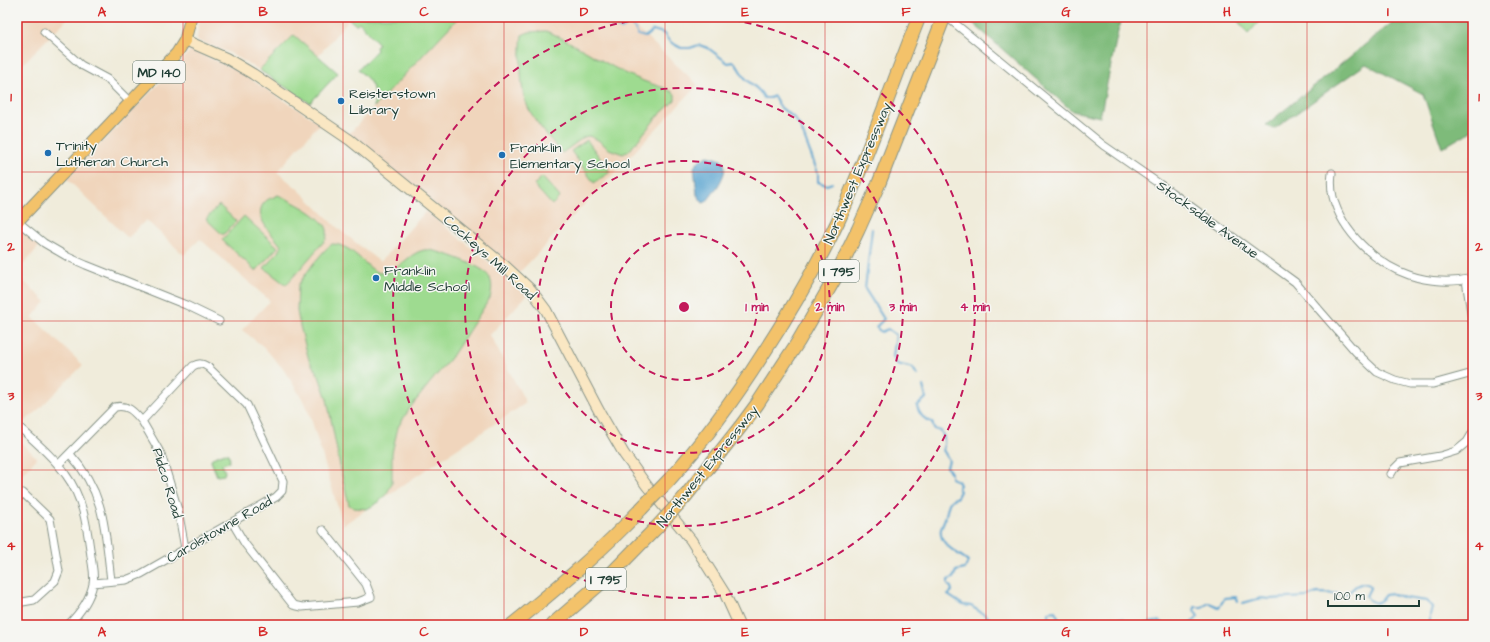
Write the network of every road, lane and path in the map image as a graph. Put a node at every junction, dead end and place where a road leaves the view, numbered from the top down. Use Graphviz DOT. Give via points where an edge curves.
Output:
graph roads {
  1 [pos="191,17"];
  2 [pos="919,17"];
  3 [pos="946,17"];
  4 [pos="44,32"];
  5 [pos="185,40"];
  6 [pos="130,102"];
  7 [pos="1332,173"];
  8 [pos="17,221"];
  9 [pos="1469,279"];
  10 [pos="219,321"];
  11 [pos="1473,326"];
  12 [pos="1473,373"];
  13 [pos="142,420"];
  14 [pos="17,425"];
  15 [pos="1473,432"];
  16 [pos="70,454"];
  17 [pos="58,465"];
  18 [pos="1391,474"];
  19 [pos="17,499"];
  20 [pos="232,522"];
  21 [pos="322,530"];
  22 [pos="185,548"];
  23 [pos="112,581"];
  24 [pos="94,583"];
  25 [pos="17,603"];
  26 [pos="68,625"];
  27 [pos="512,625"];
  28 [pos="552,625"];
  29 [pos="739,625"];
  1 -- 5 [label="main road, MD 140"];
  2 -- 27 [label="highway, Northwest Expressway / I 795, bridge" via="881,120 838,220 779,330 740,390 686,462 618,534"];
  3 -- 12 [label="street, Stocksdale Avenue" via="1103,145 1295,282 1356,352 1377,372 1410,384 1433,384"];
  3 -- 28 [label="highway, Northwest Expressway / I 795, bridge" via="858,230 835,278 798,342 741,426 684,498 610,575"];
  4 -- 6 [label="street" via="81,65 107,79"];
  5 -- 6 [label="main road, MD 140" via="177,53"];
  5 -- 29 [label="street, Cockeys Mill Road" via="226,58 350,140 531,290 546,310 623,453 691,540 725,594"];
  6 -- 8 [label="main road, MD 140"];
  7 -- 9 [label="street" via="1333,198 1342,217 1352,234 1380,261 1418,278"];
  8 -- 10 [label="street" via="44,243 68,257"];
  9 -- 11 [label="street"];
  13 -- 16 [label="street" via="128,407 116,407"];
  13 -- 20 [label="street, Carolstowne Road" via="193,366 198,364 208,367 244,401 283,486 276,497"];
  13 -- 22 [label="street, Pidco Road" via="162,454 178,510"];
  14 -- 17 [label="street"];
  15 -- 18 [label="street" via="1467,442 1456,451 1400,463"];
  16 -- 17 [label="street"];
  16 -- 23 [label="street" via="87,475 100,503"];
  17 -- 24 [label="street" via="73,486 83,509"];
  19 -- 25 [label="street" via="23,492 50,519 59,571 55,581 34,600"];
  20 -- 21 [label="street" via="293,605 302,607 358,602 371,597 366,584"];
  20 -- 22 [label="street, Carolstowne Road"];
  22 -- 23 [label="street, Carolstowne Road" via="134,577"];
  23 -- 24 [label="street, Carolstowne Road"];
  24 -- 26 [label="street" via="85,604"];
}
